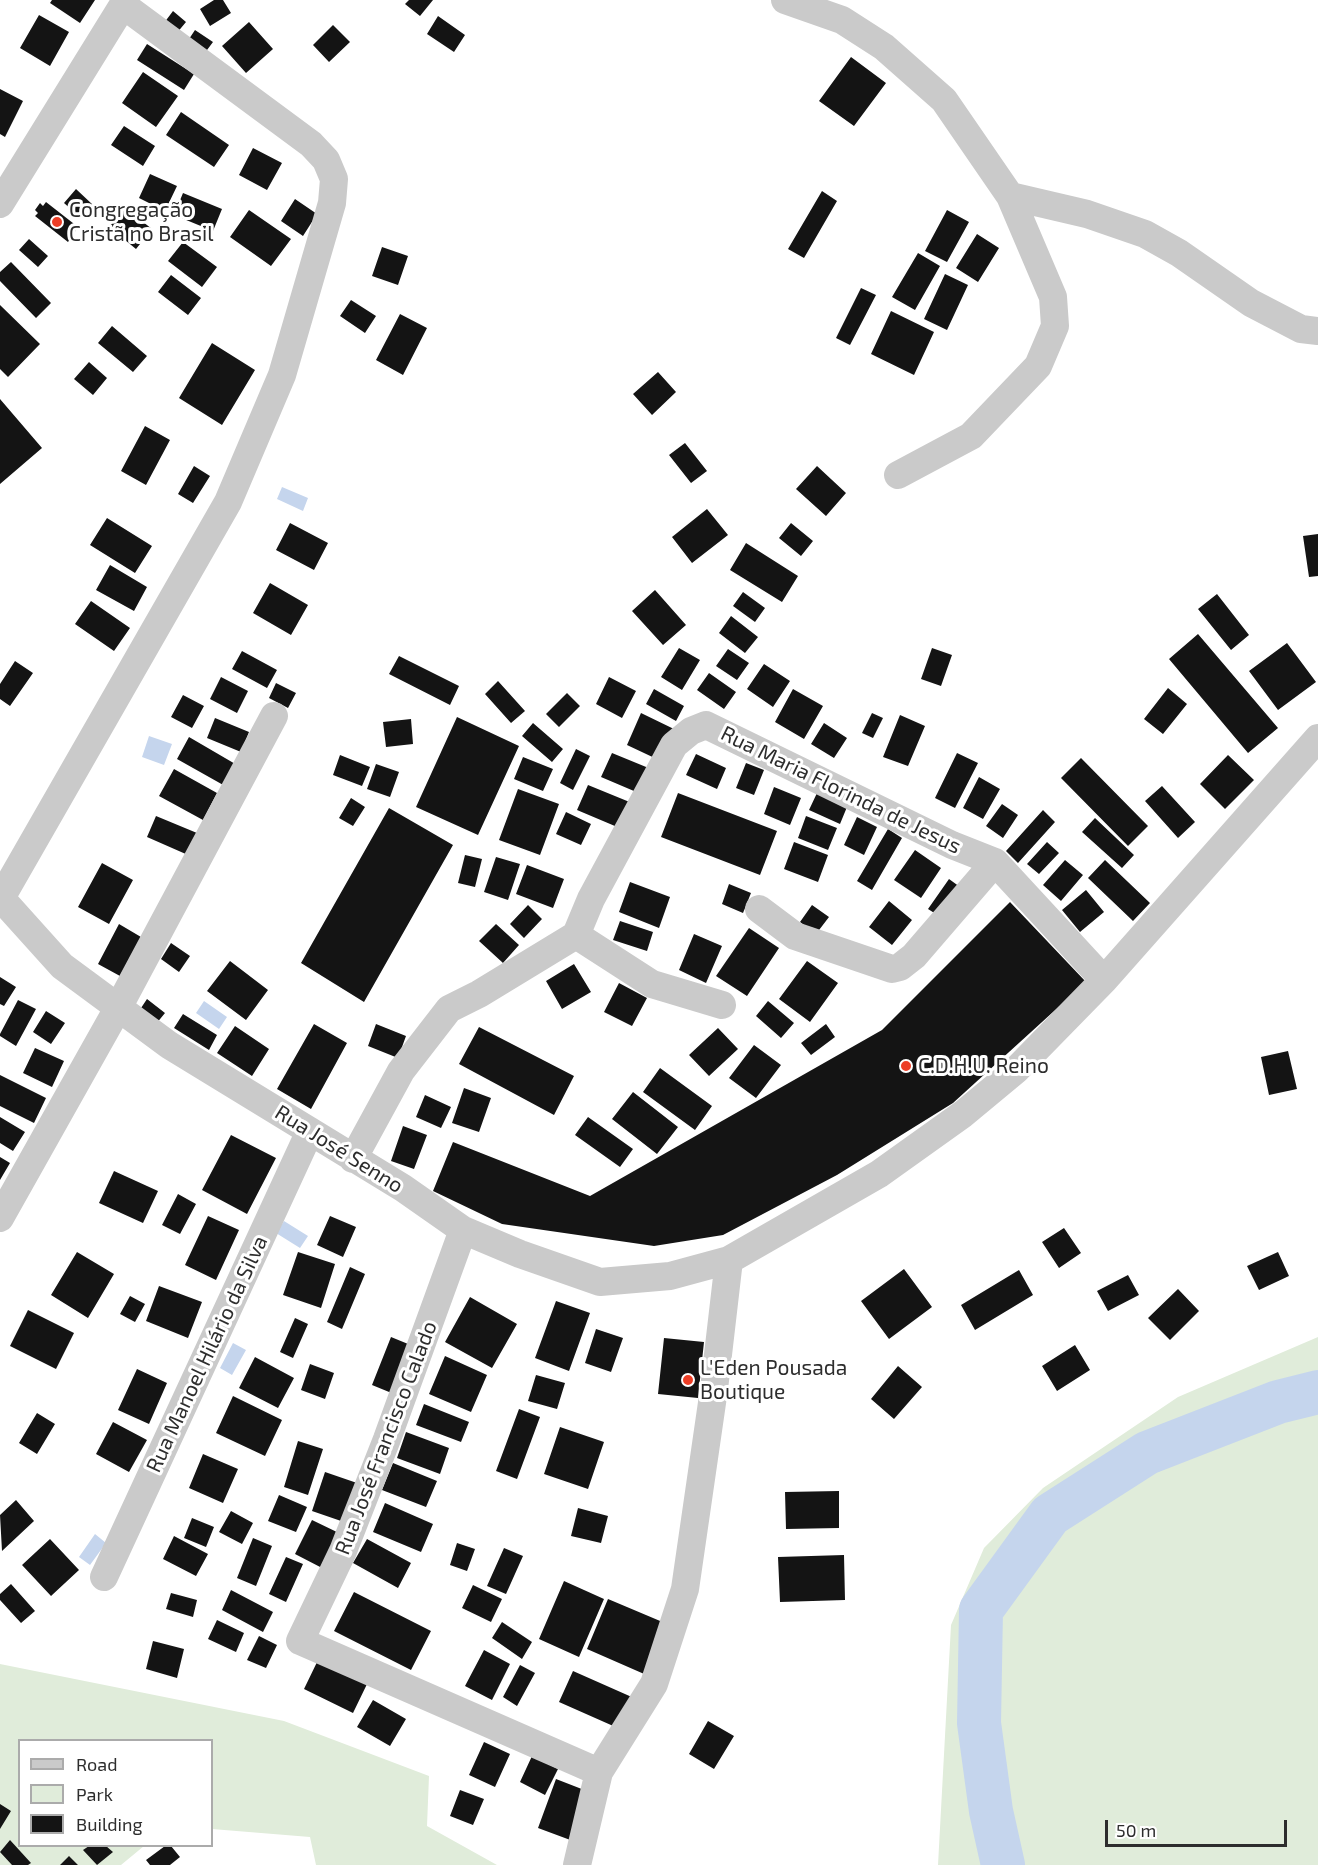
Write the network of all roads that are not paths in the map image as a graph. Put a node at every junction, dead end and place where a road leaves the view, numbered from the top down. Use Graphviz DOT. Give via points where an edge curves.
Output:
graph roads {
  1 [pos="785,0"];
  2 [pos="123,3"];
  3 [pos="1010,196"];
  4 [pos="0,204"];
  5 [pos="1318,331"];
  6 [pos="898,475"];
  7 [pos="274,716"];
  8 [pos="1318,738"];
  9 [pos="995,862"];
  10 [pos="1,898"];
  11 [pos="759,909"];
  12 [pos="576,935"];
  13 [pos="1104,981"];
  14 [pos="722,1005"];
  15 [pos="118,1008"];
  16 [pos="310,1131"];
  17 [pos="353,1159"];
  18 [pos="0,1218"];
  19 [pos="463,1230"];
  20 [pos="729,1260"];
  21 [pos="104,1577"];
  22 [pos="599,1772"];
  23 [pos="577,1865"];
  1 -- 3 [label="street" via="842,20 884,46 944,100"];
  2 -- 4 [label="street"];
  2 -- 10 [label="street" via="311,144 326,160 334,179 332,203 282,375 228,502"];
  3 -- 5 [label="street" via="1087,214 1145,234 1251,303 1302,329"];
  3 -- 6 [label="street" via="1053,297 1055,326 1038,366 971,436"];
  7 -- 15 [label="street"];
  8 -- 13 [label="street, Rua José Senno"];
  9 -- 11 [label="street" via="914,956 892,969 795,936"];
  9 -- 12 [label="street, Rua Maria Florinda de Jesus" via="952,845 706,725 674,745 591,899"];
  9 -- 13 [label="street, Rua Maria Florinda de Jesus"];
  10 -- 15 [label="street, Rua José Senno" via="62,966"];
  12 -- 14 [label="street" via="652,984"];
  12 -- 17 [label="street" via="448,1009 401,1071"];
  13 -- 20 [label="street, Rua José Senno" via="1016,1070 963,1114 879,1174"];
  15 -- 16 [label="street, Rua José Senno" via="169,1045"];
  15 -- 18 [label="street"];
  16 -- 17 [label="street, Rua José Senno"];
  16 -- 21 [label="street, Rua Manoel Hilário da Silva"];
  17 -- 19 [label="street, Rua José Senno"];
  19 -- 20 [label="street, Rua José Senno" via="600,1282 670,1276"];
  19 -- 22 [label="street, Rua José Francisco Calado" via="344,1551 300,1641"];
  20 -- 22 [label="street" via="685,1589 654,1684"];
  22 -- 23 [label="street"];
}
